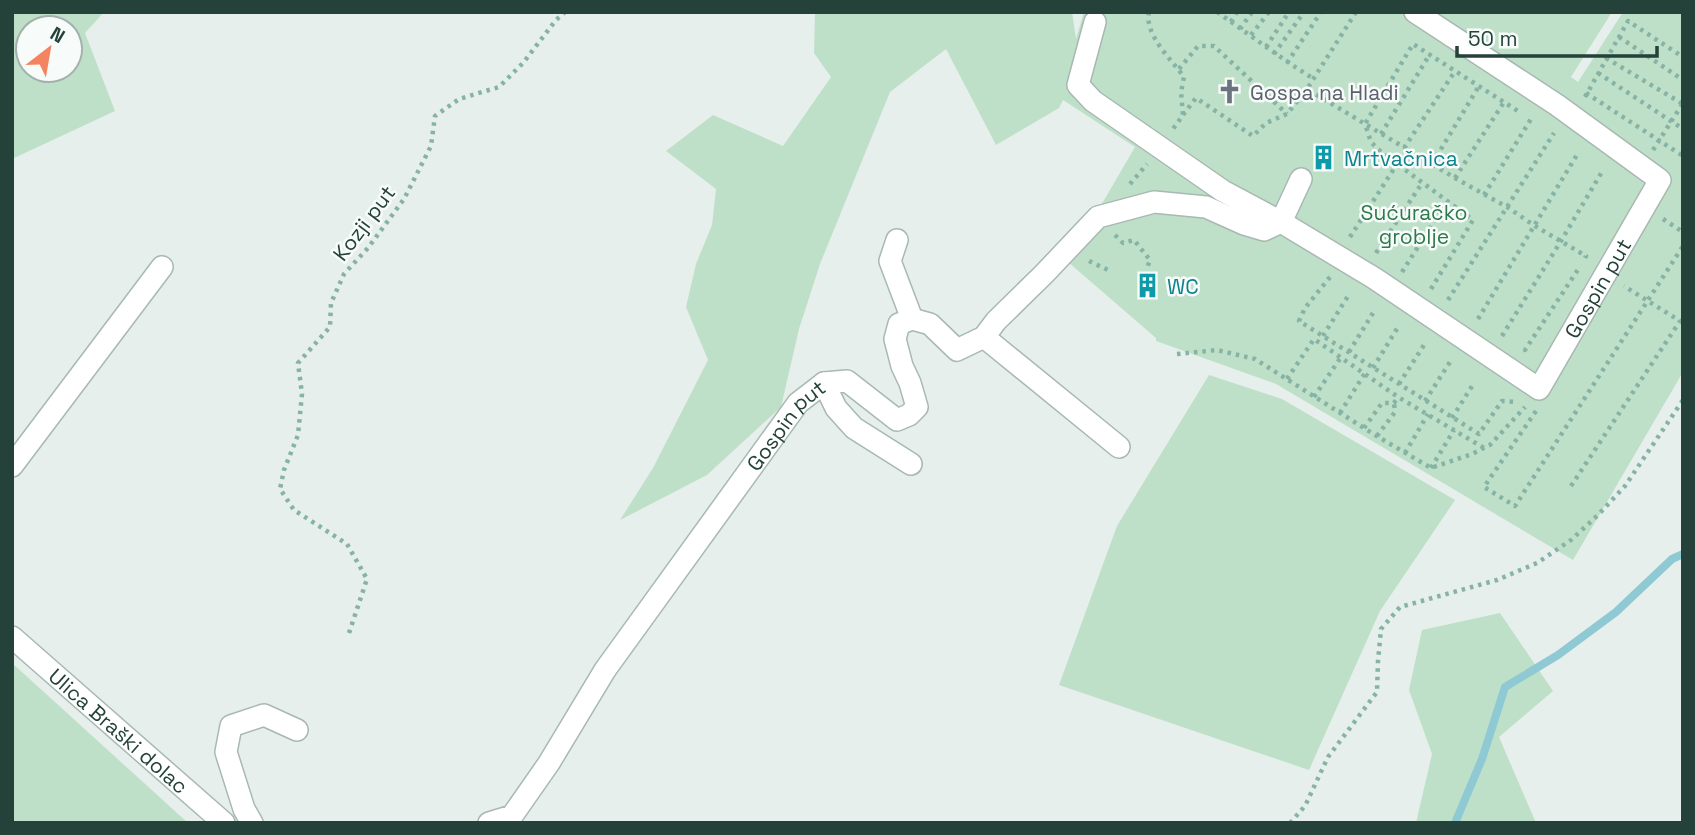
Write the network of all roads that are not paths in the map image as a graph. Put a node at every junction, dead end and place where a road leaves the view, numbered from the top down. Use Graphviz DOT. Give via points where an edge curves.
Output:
graph roads {
  1 [pos="1415,12"];
  2 [pos="1096,22"];
  3 [pos="1301,179"];
  4 [pos="1281,222"];
  5 [pos="897,240"];
  6 [pos="162,267"];
  7 [pos="912,319"];
  8 [pos="984,337"];
  9 [pos="824,383"];
  10 [pos="1119,447"];
  11 [pos="911,464"];
  12 [pos="12,466"];
  13 [pos="12,618"];
  14 [pos="12,637"];
  15 [pos="51,670"];
  16 [pos="297,730"];
  17 [pos="224,823"];
  18 [pos="252,823"];
  19 [pos="489,823"];
  1 -- 4 [label="street, Gospin put" via="1660,180 1539,389 1344,253"];
  2 -- 4 [label="street" via="1078,85 1223,191"];
  3 -- 4 [label="street"];
  4 -- 8 [label="street" via="1264,230 1206,207 1154,202 1098,217"];
  5 -- 7 [label="street" via="891,261"];
  6 -- 12 [label="street"];
  7 -- 8 [label="street" via="930,324 957,350"];
  7 -- 9 [label="street, Gospin put" via="899,324 895,339 917,407 909,415 897,420 847,381"];
  8 -- 10 [label="street"];
  9 -- 11 [label="street" via="836,408 854,428"];
  9 -- 19 [label="street, Gospin put" via="798,403 682,562 605,670 550,764 512,816"];
  13 -- 15 [label="street"];
  14 -- 15 [label="street, Ulica Braški dolac"];
  15 -- 17 [label="street, Ulica Braški dolac"];
  16 -- 18 [label="street" via="264,715 231,726 226,752"];
}
